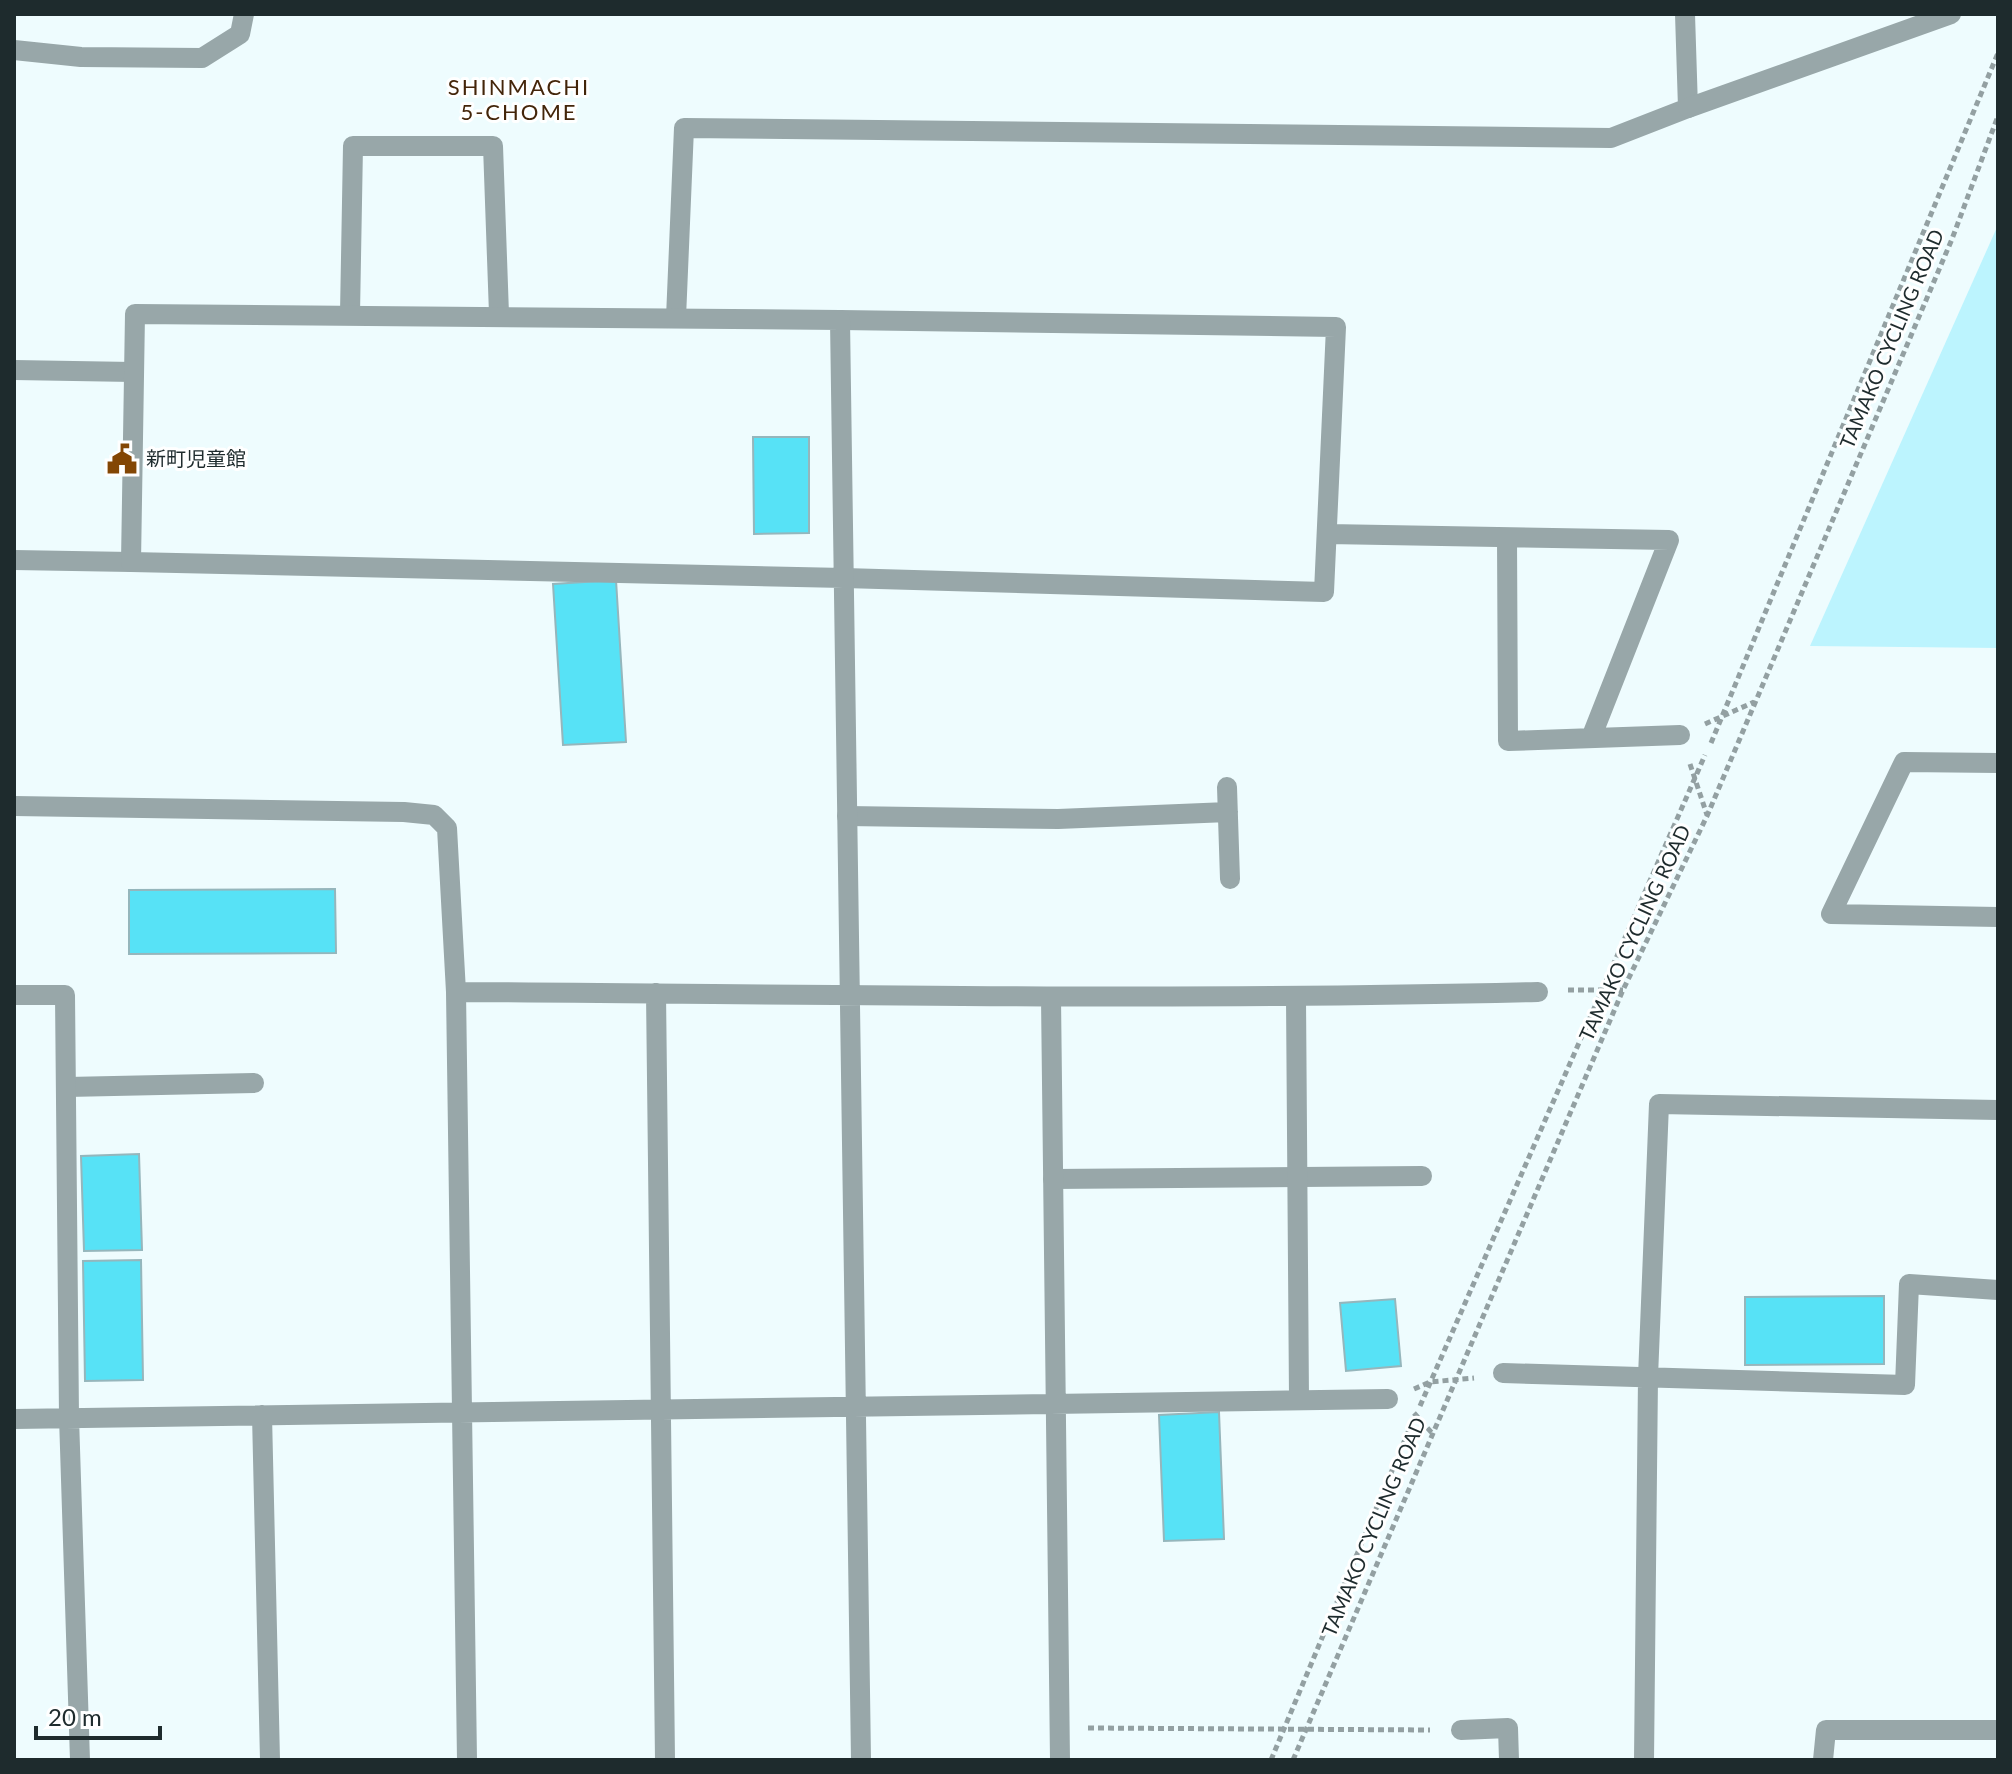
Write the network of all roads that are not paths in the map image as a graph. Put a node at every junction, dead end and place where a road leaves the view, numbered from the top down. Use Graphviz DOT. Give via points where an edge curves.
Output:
graph roads {
  1 [pos="244,14"];
  2 [pos="1685,14"];
  3 [pos="1951,14"];
  4 [pos="14,50"];
  5 [pos="1688,108"];
  6 [pos="350,314"];
  7 [pos="499,314"];
  8 [pos="676,318"];
  9 [pos="840,320"];
  10 [pos="14,370"];
  11 [pos="133,372"];
  12 [pos="1328,534"];
  13 [pos="1507,538"];
  14 [pos="14,560"];
  15 [pos="131,562"];
  16 [pos="844,578"];
  17 [pos="1680,735"];
  18 [pos="1591,738"];
  19 [pos="1998,763"];
  20 [pos="1227,787"];
  21 [pos="14,806"];
  22 [pos="1228,812"];
  23 [pos="847,816"];
  24 [pos="1230,879"];
  25 [pos="1998,917"];
  26 [pos="456,992"];
  27 [pos="1538,992"];
  28 [pos="656,993"];
  29 [pos="14,995"];
  30 [pos="850,997"];
  31 [pos="1051,998"];
  32 [pos="1296,998"];
  33 [pos="254,1083"];
  34 [pos="67,1087"];
  35 [pos="1998,1110"];
  36 [pos="1422,1176"];
  37 [pos="1298,1177"];
  38 [pos="1053,1179"];
  39 [pos="1998,1290"];
  40 [pos="1503,1373"];
  41 [pos="1648,1377"];
  42 [pos="1299,1399"];
  43 [pos="1388,1399"];
  44 [pos="1056,1404"];
  45 [pos="857,1407"];
  46 [pos="659,1409"];
  47 [pos="464,1412"];
  48 [pos="262,1415"];
  49 [pos="69,1417"];
  50 [pos="14,1419"];
  51 [pos="1461,1730"];
  52 [pos="1998,1730"];
  53 [pos="80,1760"];
  54 [pos="270,1760"];
  55 [pos="467,1760"];
  56 [pos="665,1760"];
  57 [pos="861,1760"];
  58 [pos="1060,1760"];
  59 [pos="1509,1760"];
  60 [pos="1644,1760"];
  61 [pos="1823,1760"];
  1 -- 4 [label="street" via="240,34 202,58 81,57"];
  2 -- 5 [label="street"];
  3 -- 5 [label="street"];
  5 -- 8 [label="street" via="1611,138 684,128"];
  6 -- 7 [label="street"];
  6 -- 7 [label="street" via="353,146 493,146"];
  6 -- 11 [label="street" via="135,314"];
  7 -- 8 [label="street"];
  8 -- 9 [label="street"];
  9 -- 12 [label="street" via="1336,327"];
  9 -- 16 [label="street"];
  10 -- 11 [label="street"];
  11 -- 15 [label="street"];
  12 -- 13 [label="street"];
  12 -- 16 [label="street" via="1324,592"];
  13 -- 18 [label="street" via="1508,741"];
  13 -- 18 [label="street" via="1669,540"];
  14 -- 15 [label="street"];
  15 -- 16 [label="street"];
  16 -- 23 [label="street"];
  17 -- 18 [label="street"];
  19 -- 25 [label="street" via="1904,762 1831,914"];
  20 -- 22 [label="street"];
  21 -- 26 [label="street" via="434,815 447,828"];
  22 -- 23 [label="street" via="1058,819"];
  22 -- 24 [label="street"];
  23 -- 30 [label="street"];
  26 -- 28 [label="street"];
  26 -- 47 [label="street"];
  27 -- 32 [label="street"];
  28 -- 30 [label="street"];
  28 -- 46 [label="street"];
  29 -- 34 [label="street" via="65,995"];
  30 -- 31 [label="street"];
  30 -- 45 [label="street"];
  31 -- 32 [label="street"];
  31 -- 38 [label="street"];
  32 -- 37 [label="street"];
  33 -- 34 [label="street"];
  34 -- 49 [label="street"];
  35 -- 41 [label="street" via="1659,1104"];
  36 -- 37 [label="street"];
  37 -- 38 [label="street"];
  37 -- 42 [label="street"];
  38 -- 44 [label="street"];
  39 -- 41 [label="street" via="1909,1284 1905,1385"];
  40 -- 41 [label="street"];
  41 -- 60 [label="street"];
  42 -- 43 [label="street"];
  42 -- 44 [label="street"];
  44 -- 45 [label="street"];
  44 -- 58 [label="street"];
  45 -- 46 [label="street"];
  45 -- 57 [label="street"];
  46 -- 47 [label="street"];
  46 -- 56 [label="street"];
  47 -- 48 [label="street"];
  47 -- 55 [label="street"];
  48 -- 49 [label="street"];
  48 -- 54 [label="street"];
  49 -- 50 [label="street"];
  49 -- 53 [label="street"];
  51 -- 59 [label="street" via="1508,1728"];
  52 -- 61 [label="street" via="1826,1730"];
}
